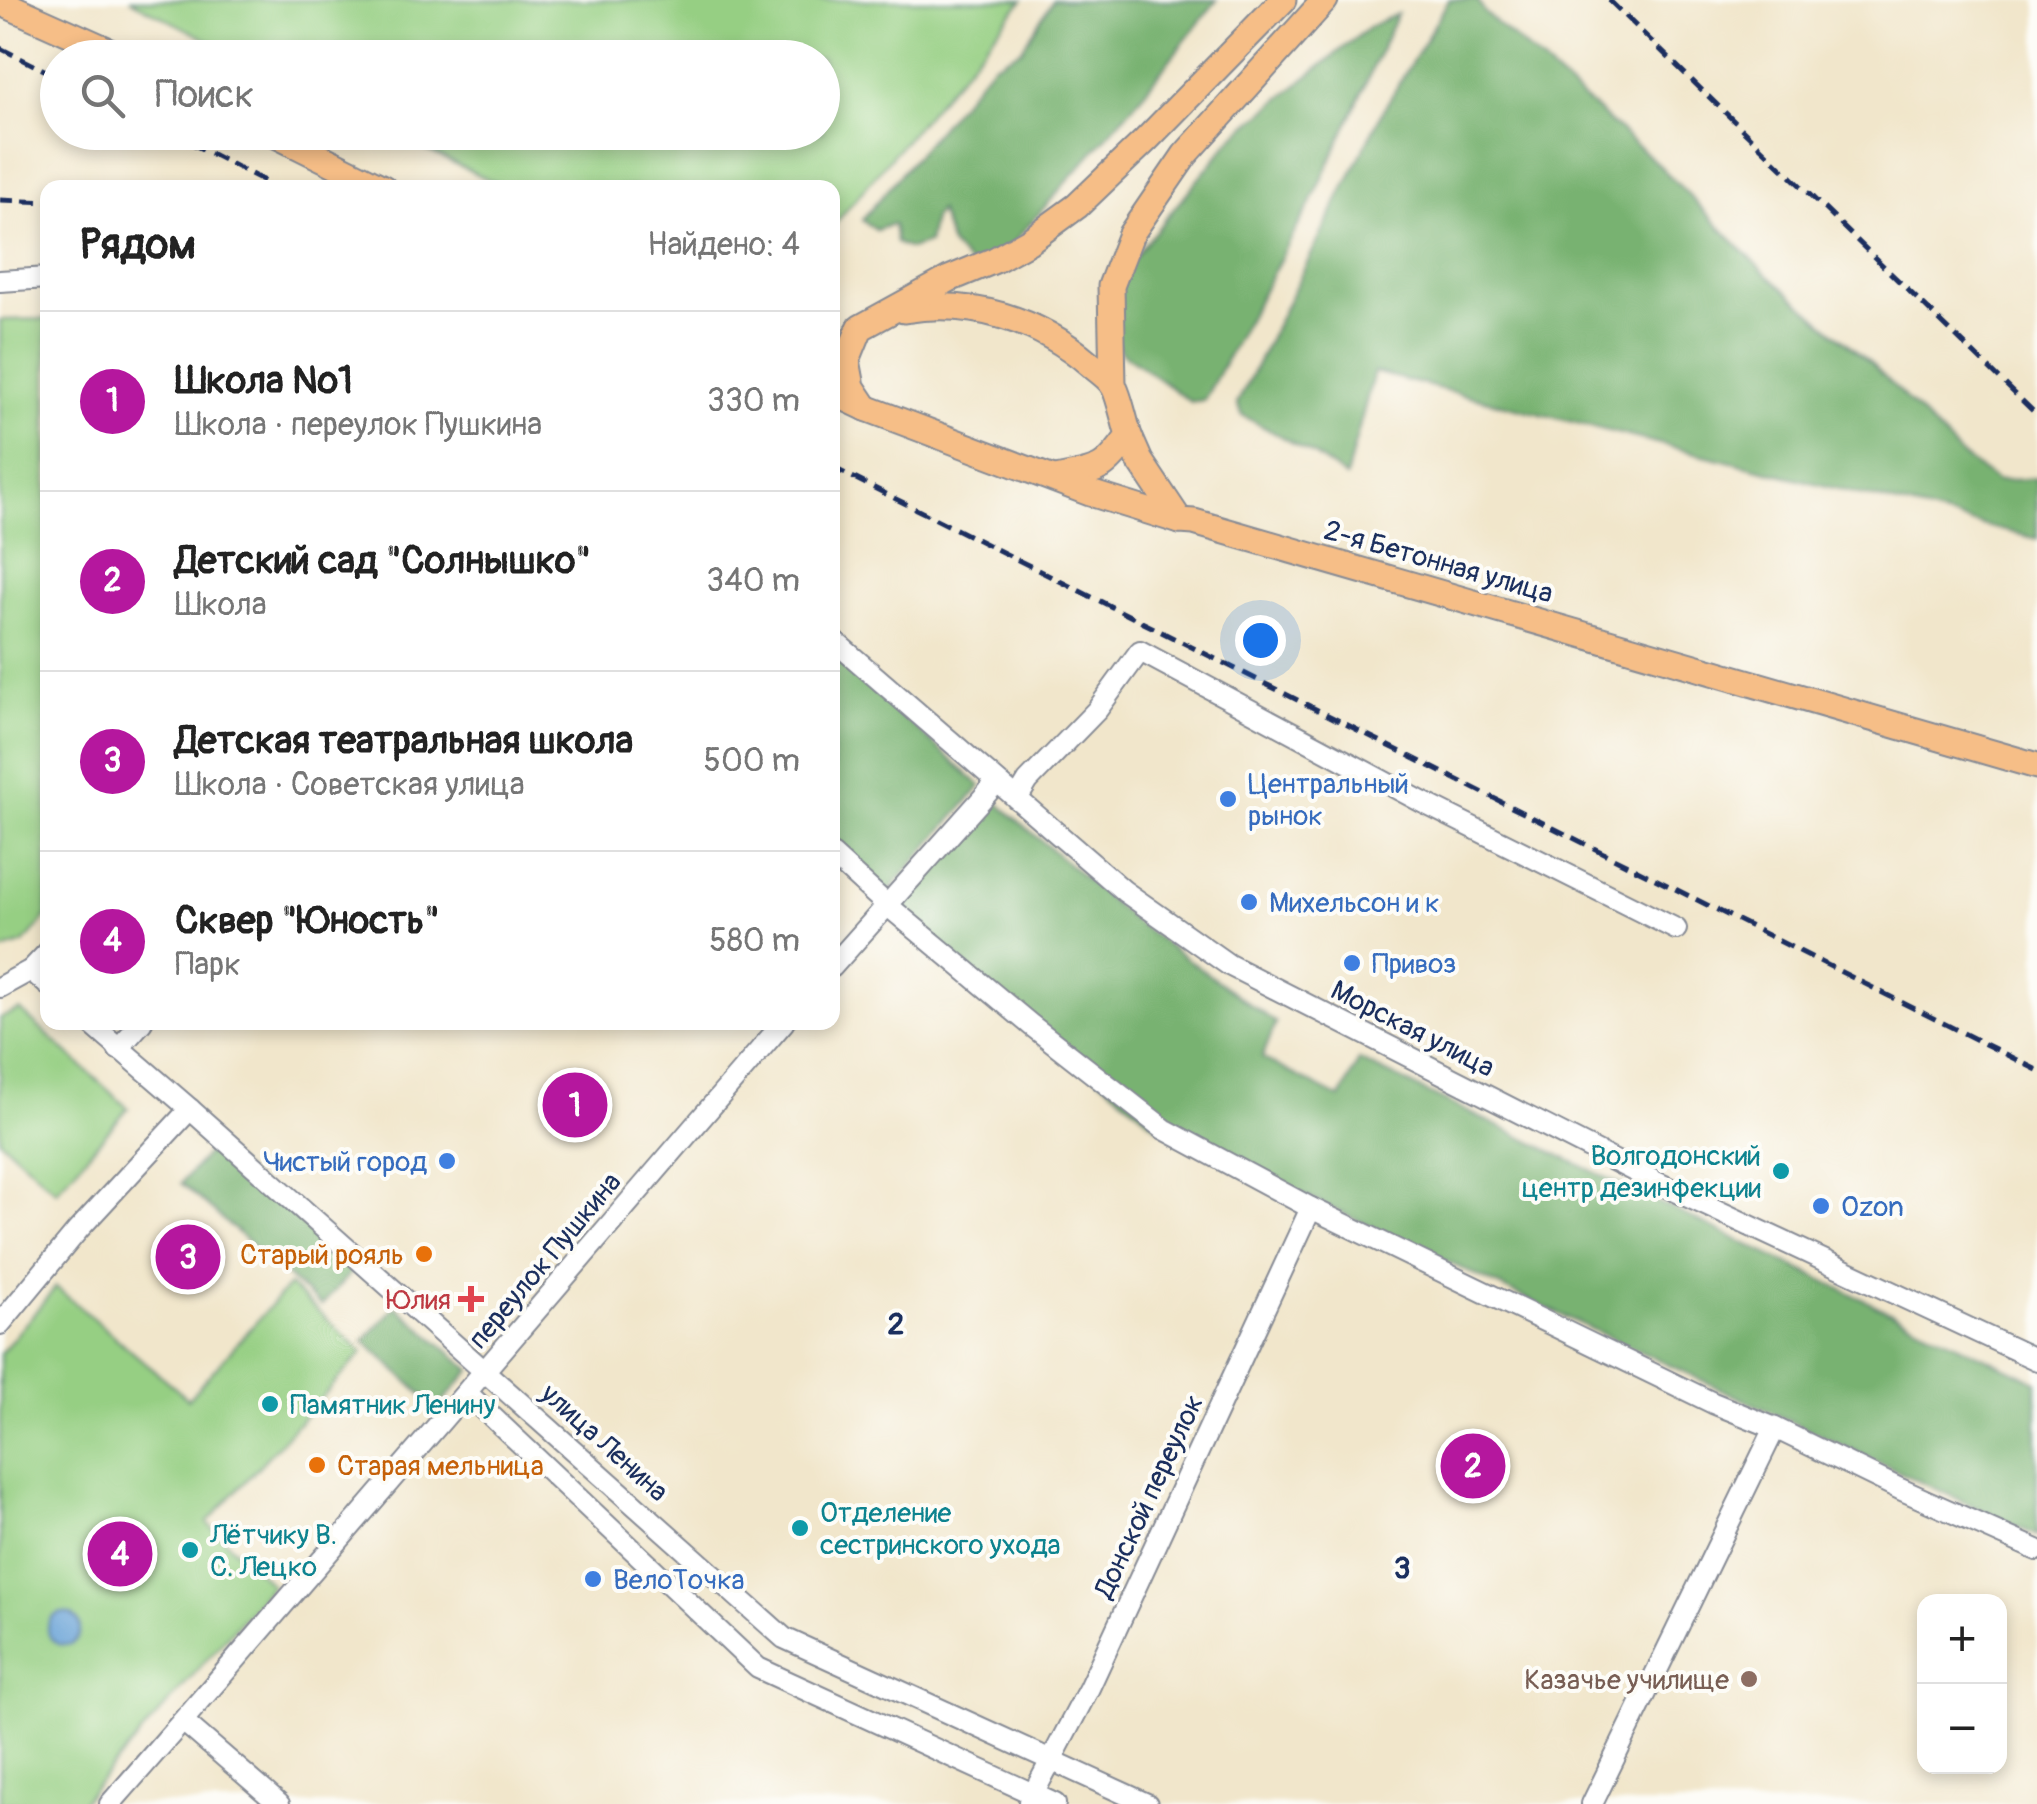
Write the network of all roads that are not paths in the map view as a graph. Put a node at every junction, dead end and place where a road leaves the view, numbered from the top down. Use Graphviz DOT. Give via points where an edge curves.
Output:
graph roads {
  1 [pos="1282,0"];
  2 [pos="1325,0"];
  3 [pos="0,2"];
  4 [pos="86,40"];
  5 [pos="306,150"];
  6 [pos="366,180"];
  7 [pos="40,278"];
  8 [pos="0,281"];
  9 [pos="888,313"];
  10 [pos="860,328"];
  11 [pos="840,332"];
  12 [pos="1113,385"];
  13 [pos="840,396"];
  14 [pos="866,408"];
  15 [pos="1128,436"];
  16 [pos="1056,479"];
  17 [pos="1180,521"];
  18 [pos="840,646"];
  19 [pos="2037,766"];
  20 [pos="997,782"];
  21 [pos="1017,800"];
  22 [pos="840,863"];
  23 [pos="887,905"];
  24 [pos="1676,928"];
  25 [pos="840,958"];
  26 [pos="40,960"];
  27 [pos="31,970"];
  28 [pos="40,978"];
  29 [pos="0,987"];
  30 [pos="98,1030"];
  31 [pos="135,1030"];
  32 [pos="777,1030"];
  33 [pos="118,1049"];
  34 [pos="190,1109"];
  35 [pos="1311,1208"];
  36 [pos="0,1324"];
  37 [pos="2037,1360"];
  38 [pos="485,1373"];
  39 [pos="467,1393"];
  40 [pos="1774,1428"];
  41 [pos="2037,1550"];
  42 [pos="183,1721"];
  43 [pos="1051,1760"];
  44 [pos="1030,1799"];
  45 [pos="110,1804"];
  46 [pos="279,1804"];
  47 [pos="1055,1804"];
  48 [pos="1147,1804"];
  49 [pos="1592,1804"];
  1 -- 9 [label="main road" via="1077,206 996,260"];
  2 -- 12 [label="main road" via="1185,155 1130,234 1111,286"];
  3 -- 4 [label="main road"];
  5 -- 6 [label="main road"];
  7 -- 8 [label="street"];
  9 -- 10 [label="main road"];
  9 -- 12 [label="main road" via="946,305 1012,318 1072,349"];
  10 -- 11 [label="main road"];
  10 -- 14 [label="main road" via="847,360 852,387"];
  12 -- 15 [label="main road"];
  13 -- 14 [label="main road, 2-я Бетонная улица"];
  14 -- 16 [label="main road, 2-я Бетонная улица"];
  15 -- 16 [label="main road" via="1101,469"];
  15 -- 17 [label="main road"];
  16 -- 17 [label="main road, 2-я Бетонная улица"];
  17 -- 19 [label="main road, 2-я Бетонная улица"];
  18 -- 20 [label="street, Морская улица"];
  20 -- 21 [label="street, Морская улица"];
  20 -- 23 [label="street"];
  21 -- 24 [label="street" via="1140,651"];
  21 -- 37 [label="street, Морская улица" via="1124,892 1229,965 1654,1181"];
  22 -- 23 [label="street"];
  23 -- 25 [label="street"];
  23 -- 35 [label="street" via="1164,1129"];
  26 -- 27 [label="street"];
  27 -- 28 [label="street"];
  27 -- 29 [label="street"];
  30 -- 33 [label="street, улица Ленина"];
  31 -- 33 [label="street"];
  32 -- 38 [label="street, переулок Пушкина"];
  33 -- 34 [label="street, улица Ленина"];
  34 -- 36 [label="street"];
  34 -- 38 [label="street, улица Ленина"];
  35 -- 40 [label="street"];
  35 -- 43 [label="street, Донской переулок"];
  38 -- 39 [label="street, переулок Пушкина"];
  38 -- 43 [label="street, улица Ленина" via="784,1638"];
  39 -- 42 [label="street, переулок Пушкина"];
  39 -- 44 [label="street, улица Ленина" via="758,1668"];
  40 -- 41 [label="street"];
  40 -- 49 [label="street"];
  42 -- 45 [label="street, переулок Пушкина"];
  42 -- 46 [label="street"];
  43 -- 44 [label="street, Донской переулок"];
  43 -- 48 [label="street, улица Ленина"];
  44 -- 47 [label="street, улица Ленина"];
}
